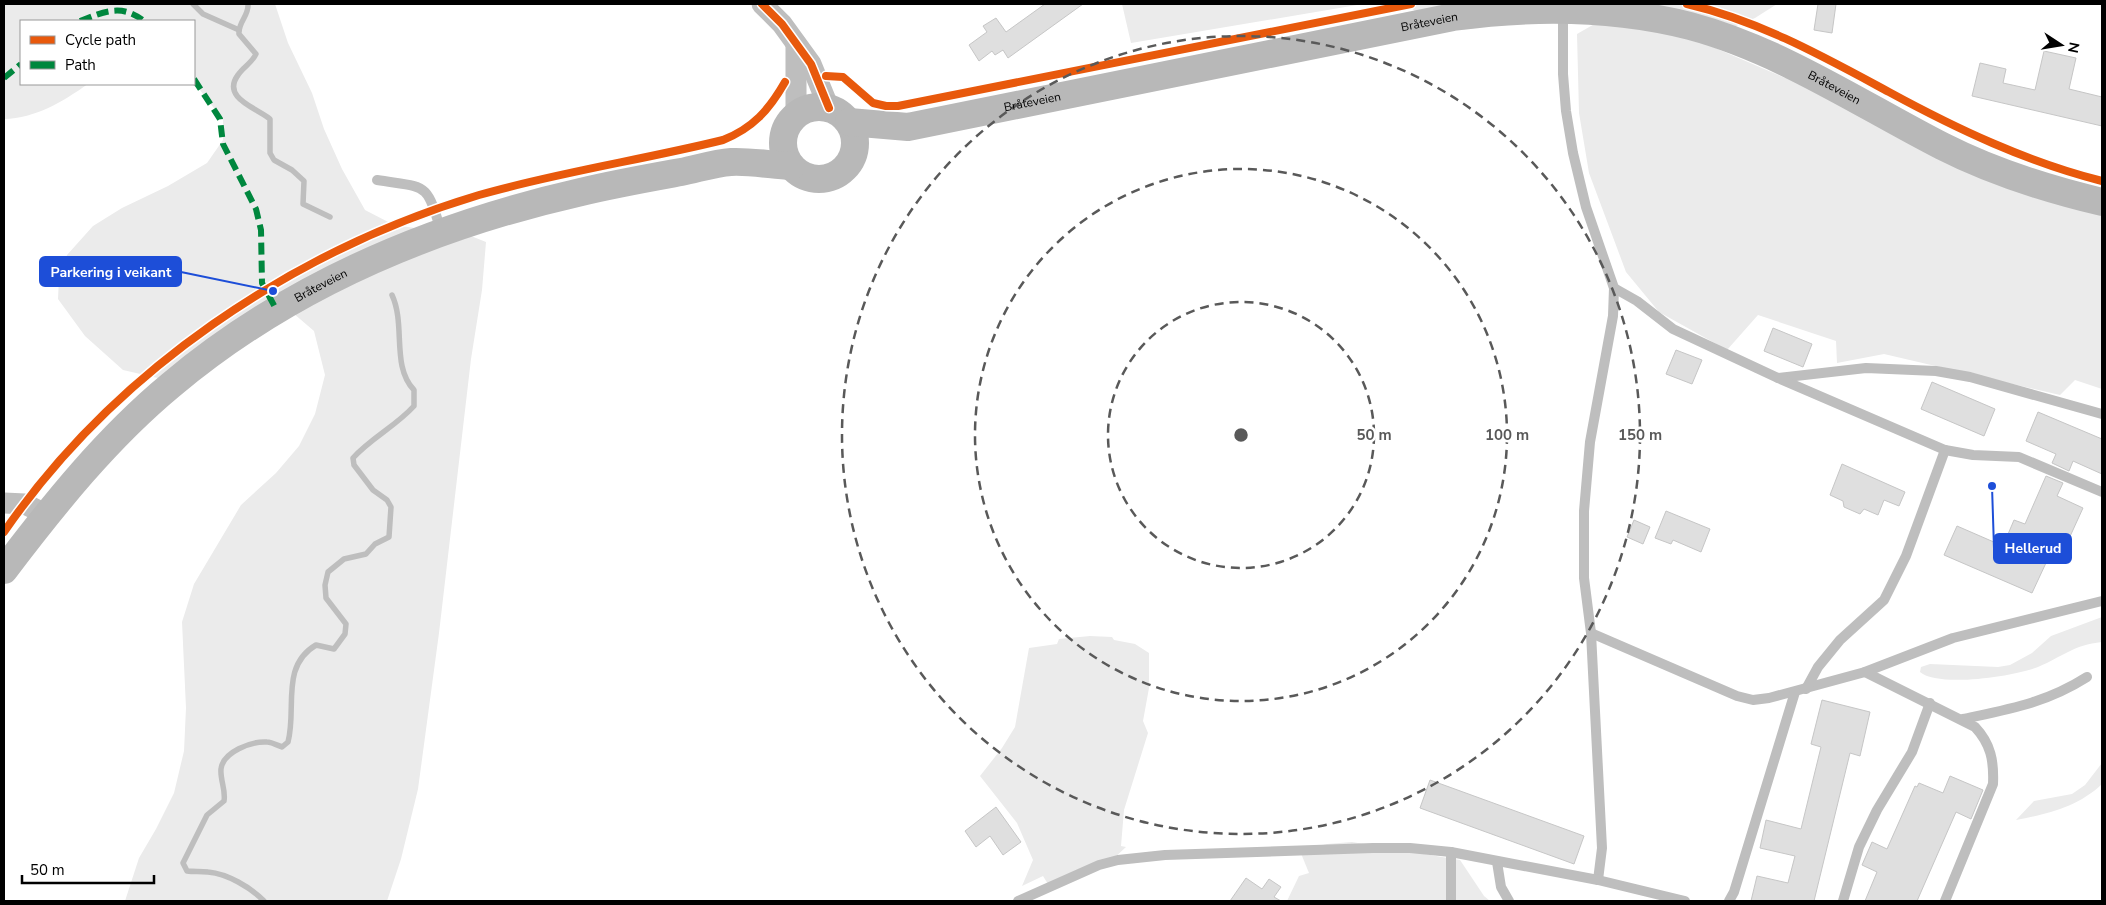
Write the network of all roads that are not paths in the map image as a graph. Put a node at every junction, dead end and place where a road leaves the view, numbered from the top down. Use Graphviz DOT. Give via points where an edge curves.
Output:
graph roads {
  1 [pos="762,4"];
  2 [pos="1563,8"];
  3 [pos="796,44"];
  4 [pos="839,115"];
  5 [pos="791,124"];
  6 [pos="908,126"];
  7 [pos="854,155"];
  8 [pos="731,162"];
  9 [pos="791,166"];
  10 [pos="378,180"];
  11 [pos="2102,202"];
  12 [pos="441,231"];
  13 [pos="1614,288"];
  14 [pos="1778,378"];
  15 [pos="2102,414"];
  16 [pos="1945,450"];
  17 [pos="2102,492"];
  18 [pos="4,504"];
  19 [pos="47,515"];
  20 [pos="4,570"];
  21 [pos="2102,601"];
  22 [pos="1591,634"];
  23 [pos="1865,672"];
  24 [pos="2087,677"];
  25 [pos="1806,689"];
  26 [pos="1795,692"];
  27 [pos="1930,703"];
  28 [pos="1963,719"];
  29 [pos="1451,852"];
  30 [pos="1497,862"];
  31 [pos="1598,880"];
  32 [pos="1018,901"];
  33 [pos="1451,901"];
  34 [pos="1509,901"];
  35 [pos="1685,901"];
  36 [pos="1729,901"];
  37 [pos="1843,901"];
  38 [pos="1945,901"];
  1 -- 3 [label="street"];
  2 -- 6 [label="main road, Bråteveien" via="1518,9 1453,17"];
  2 -- 11 [label="main road, Bråteveien" via="1644,16 1691,26 1792,66 1987,167"];
  2 -- 13 [label="lane" via="1563,74 1573,152 1586,207"];
  3 -- 4 [label="street"];
  3 -- 5 [label="street"];
  4 -- 5 [label="main road" via="812,108"];
  4 -- 6 [label="main road, Bråteveien"];
  4 -- 7 [label="main road" via="855,138"];
  5 -- 8 [label="main road, Bråteveien"];
  5 -- 9 [label="main road" via="784,150"];
  6 -- 7 [label="main road, Bråteveien"];
  7 -- 9 [label="main road" via="841,173 820,180 804,176"];
  8 -- 9 [label="main road, Bråteveien"];
  8 -- 12 [label="main road, Bråteveien" via="560,197"];
  10 -- 12 [label="lane" via="425,190 432,200"];
  12 -- 19 [label="main road, Bråteveien" via="327,280 223,345 170,385 122,430"];
  13 -- 14 [label="lane" via="1673,329"];
  13 -- 22 [label="lane" via="1613,316 1590,442 1584,511 1584,578"];
  14 -- 15 [label="lane" via="1866,368 1936,371 1970,377"];
  14 -- 16 [label="lane"];
  16 -- 17 [label="lane" via="2020,457"];
  16 -- 25 [label="lane" via="1906,556 1884,600 1840,640 1818,667"];
  18 -- 19 [label="street" via="25,504"];
  19 -- 20 [label="main road, Bråteveien"];
  21 -- 23 [label="lane" via="1953,638"];
  22 -- 26 [label="lane" via="1737,696 1753,700"];
  22 -- 31 [label="lane" via="1602,848"];
  23 -- 25 [label="lane"];
  23 -- 27 [label="lane"];
  24 -- 28 [label="lane" via="2054,695 2024,706"];
  25 -- 26 [label="lane"];
  26 -- 36 [label="lane"];
  27 -- 28 [label="lane"];
  27 -- 37 [label="lane" via="1912,752 1859,847"];
  28 -- 38 [label="lane" via="1984,736 1991,750 1993,784"];
  29 -- 30 [label="lane"];
  29 -- 32 [label="lane" via="1373,848 1140,857 1099,865"];
  29 -- 33 [label="lane"];
  30 -- 31 [label="lane"];
  30 -- 34 [label="lane" via="1500,887"];
  31 -- 35 [label="lane"];
}
